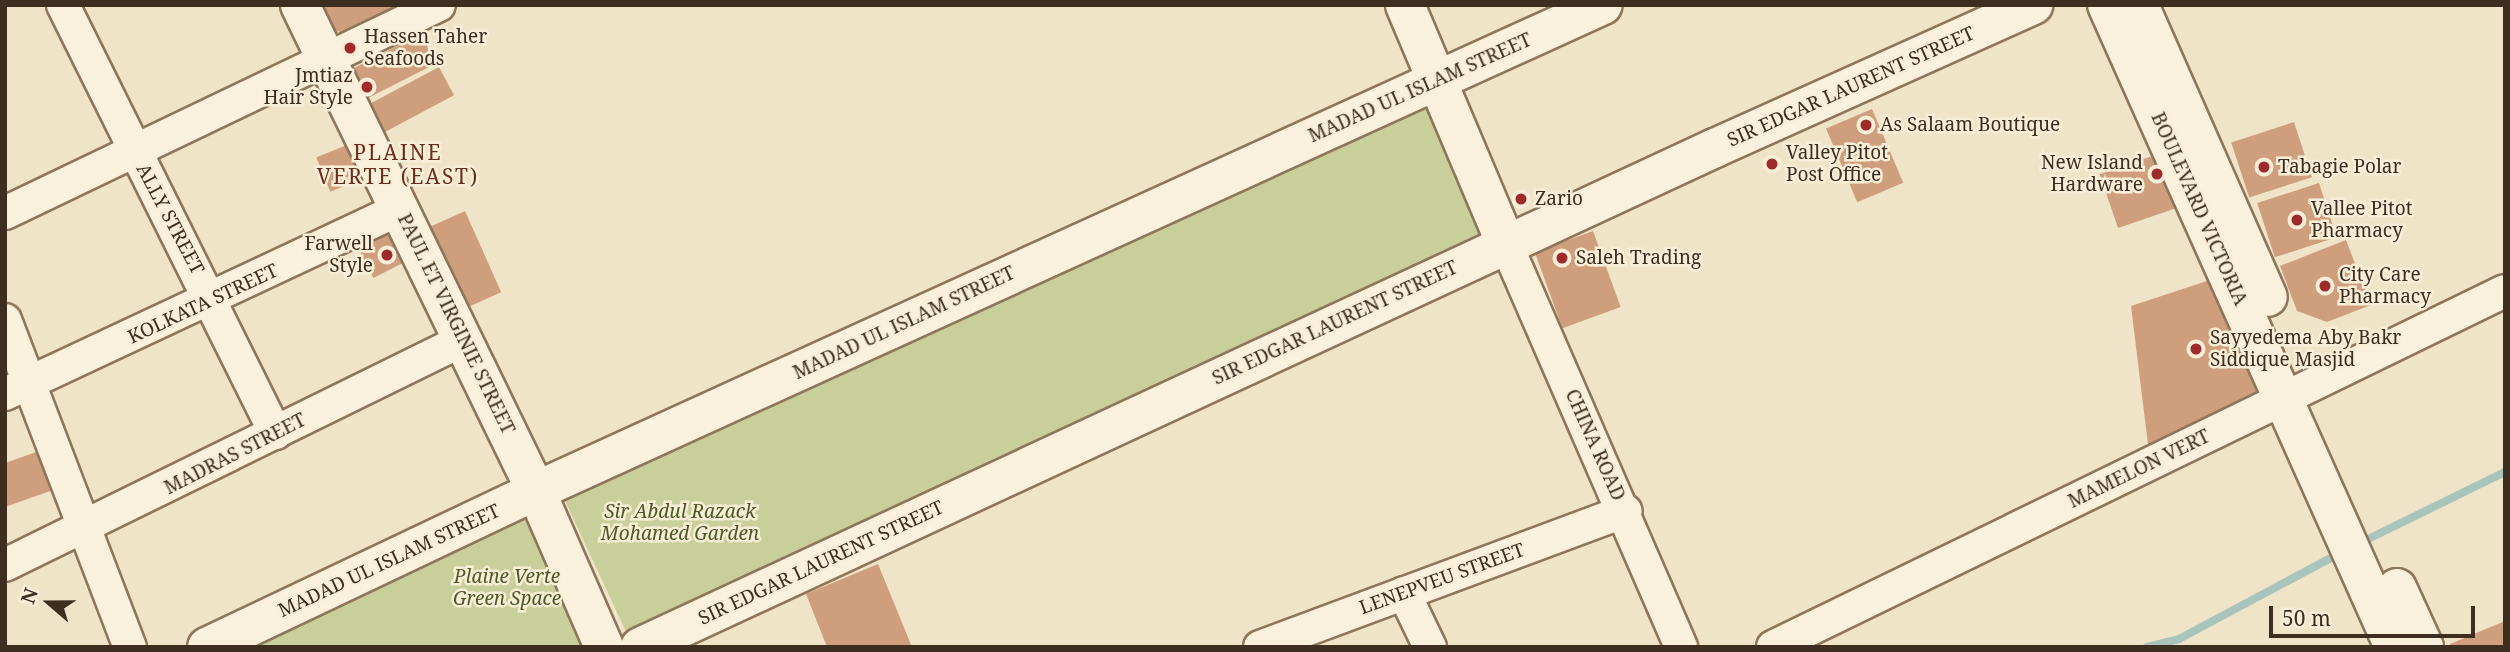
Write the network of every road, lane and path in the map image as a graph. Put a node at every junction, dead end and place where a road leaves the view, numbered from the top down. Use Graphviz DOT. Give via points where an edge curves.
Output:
graph roads {
  1 [pos="63,5"];
  2 [pos="300,5"];
  3 [pos="439,5"];
  4 [pos="1405,5"];
  5 [pos="1603,5"];
  6 [pos="2032,5"];
  7 [pos="2107,5"];
  8 [pos="2139,5"];
  9 [pos="325,57"];
  10 [pos="1435,81"];
  11 [pos="133,149"];
  12 [pos="400,209"];
  13 [pos="5,213"];
  14 [pos="1506,244"];
  15 [pos="2505,290"];
  16 [pos="213,300"];
  17 [pos="5,320"];
  18 [pos="463,340"];
  19 [pos="18,389"];
  20 [pos="2295,392"];
  21 [pos="275,433"];
  22 [pos="536,491"];
  23 [pos="1625,511"];
  24 [pos="88,528"];
  25 [pos="2369,560"];
  26 [pos="5,565"];
  27 [pos="1405,593"];
  28 [pos="130,647"];
  29 [pos="207,647"];
  30 [pos="604,647"];
  31 [pos="640,647"];
  32 [pos="1260,647"];
  33 [pos="1430,647"];
  34 [pos="1681,647"];
  35 [pos="1773,647"];
  36 [pos="2394,647"];
  37 [pos="2424,647"];
  1 -- 11 [label="street, ALLY STREET"];
  2 -- 9 [label="main road, PAUL ET VIRGINIE STREET"];
  3 -- 9 [label="street"];
  4 -- 10 [label="main road"];
  5 -- 10 [label="main road, MADAD UL ISLAM STREET"];
  6 -- 14 [label="main road, SIR EDGAR LAURENT STREET"];
  7 -- 20 [label="main road, BOULEVARD VICTORIA"];
  8 -- 20 [label="main road, BOULEVARD VICTORIA"];
  9 -- 11 [label="street"];
  9 -- 12 [label="main road, PAUL ET VIRGINIE STREET"];
  10 -- 14 [label="main road"];
  10 -- 22 [label="main road, MADAD UL ISLAM STREET"];
  11 -- 13 [label="street"];
  11 -- 16 [label="street, ALLY STREET"];
  12 -- 16 [label="street, KOLKATA STREET"];
  12 -- 18 [label="main road, PAUL ET VIRGINIE STREET"];
  14 -- 23 [label="street, CHINA ROAD"];
  14 -- 31 [label="main road, SIR EDGAR LAURENT STREET"];
  15 -- 20 [label="street, MAMELON VERT"];
  16 -- 19 [label="street, KOLKATA STREET"];
  16 -- 21 [label="street, ALLY STREET"];
  17 -- 19 [label="street"];
  18 -- 21 [label="street, MADRAS STREET"];
  18 -- 22 [label="main road, PAUL ET VIRGINIE STREET"];
  19 -- 24 [label="street"];
  20 -- 25 [label="main road, BOULEVARD VICTORIA"];
  20 -- 35 [label="street, MAMELON VERT"];
  21 -- 24 [label="street, MADRAS STREET"];
  22 -- 29 [label="main road, MADAD UL ISLAM STREET"];
  22 -- 30 [label="main road, PAUL ET VIRGINIE STREET"];
  23 -- 27 [label="street, LENEPVEU STREET"];
  23 -- 34 [label="street, CHINA ROAD"];
  24 -- 26 [label="street, MADRAS STREET"];
  24 -- 28 [label="street"];
  25 -- 36 [label="main road"];
  25 -- 37 [label="main road"];
  27 -- 32 [label="street, LENEPVEU STREET"];
  27 -- 33 [label="street"];
}
